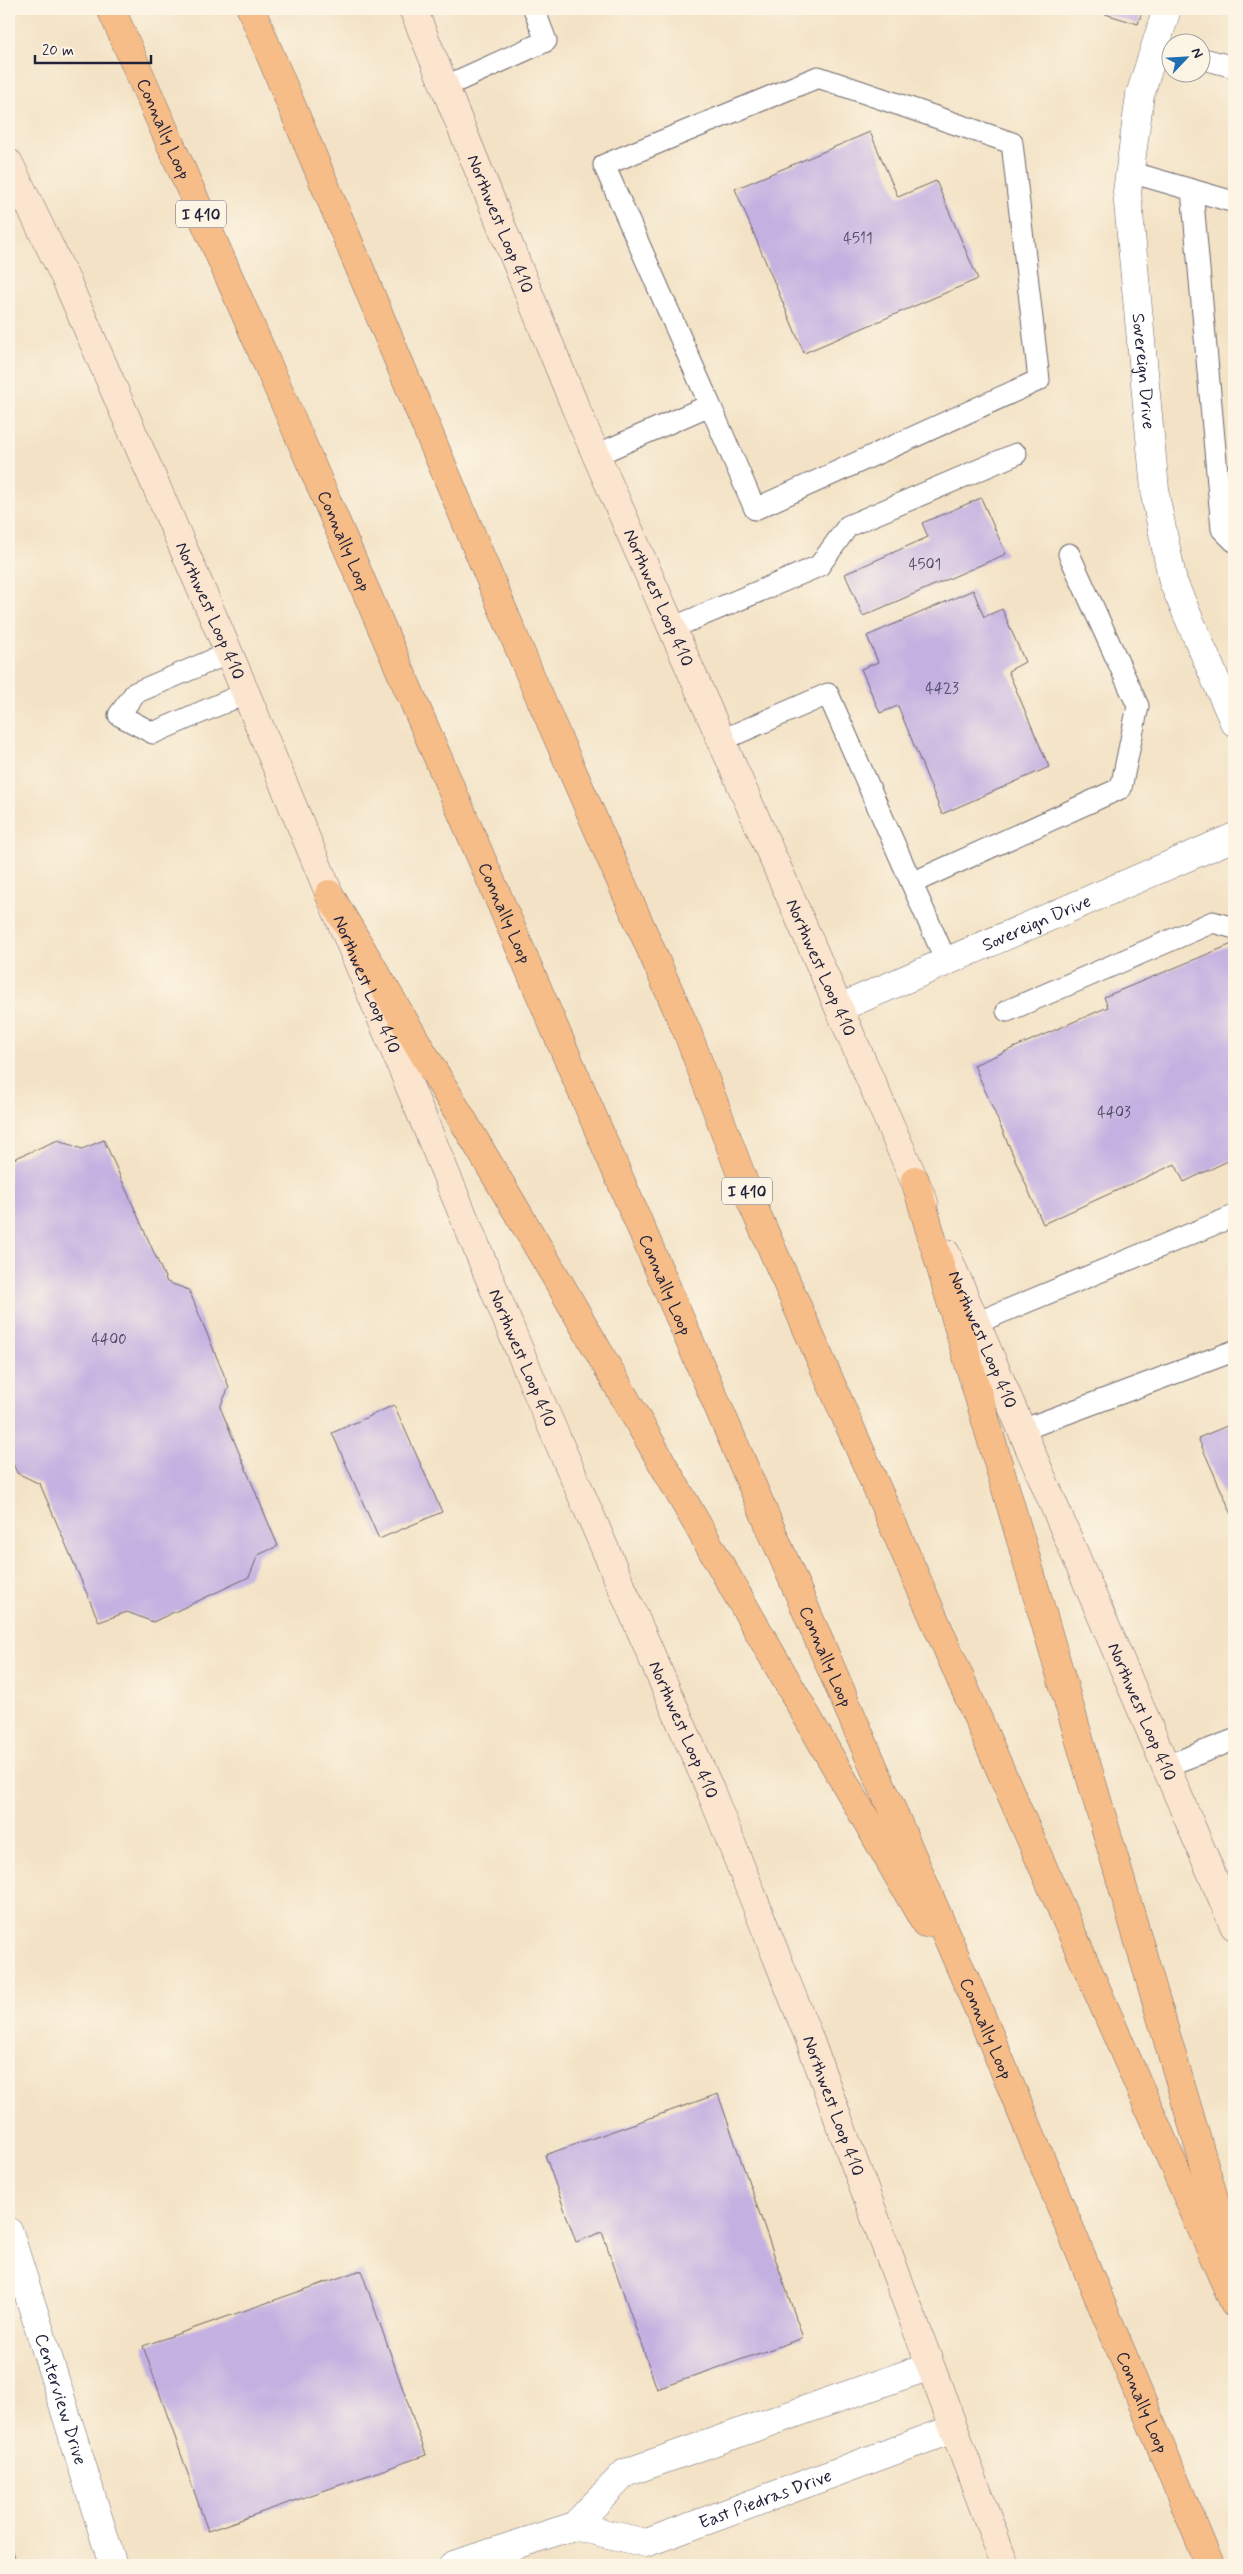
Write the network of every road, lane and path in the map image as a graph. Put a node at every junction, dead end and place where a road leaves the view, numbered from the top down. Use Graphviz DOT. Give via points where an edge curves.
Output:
graph roads {
  1 [pos="111,9"];
  2 [pos="251,9"];
  3 [pos="412,9"];
  4 [pos="534,9"];
  5 [pos="1166,9"];
  6 [pos="1164,32"];
  7 [pos="1160,55"];
  8 [pos="1210,61"];
  9 [pos="1234,67"];
  10 [pos="444,87"];
  11 [pos="9,163"];
  12 [pos="1130,172"];
  13 [pos="1192,190"];
  14 [pos="1234,202"];
  15 [pos="710,405"];
  16 [pos="1016,454"];
  17 [pos="596,455"];
  18 [pos="1234,541"];
  19 [pos="1069,554"];
  20 [pos="672,628"];
  21 [pos="228,652"];
  22 [pos="246,692"];
  23 [pos="1234,722"];
  24 [pos="722,740"];
  25 [pos="1234,837"];
  26 [pos="912,883"];
  27 [pos="329,894"];
  28 [pos="1234,928"];
  29 [pos="946,961"];
  30 [pos="839,1008"];
  31 [pos="1007,1011"];
  32 [pos="914,1180"];
  33 [pos="1234,1216"];
  34 [pos="976,1323"];
  35 [pos="1234,1351"];
  36 [pos="1022,1430"];
  37 [pos="1234,1740"];
  38 [pos="1166,1766"];
  39 [pos="1227,1891"];
  40 [pos="1234,1926"];
  41 [pos="992,2041"];
  42 [pos="9,2232"];
  43 [pos="1234,2266"];
  44 [pos="1234,2303"];
  45 [pos="930,2366"];
  46 [pos="953,2429"];
  47 [pos="574,2526"];
  48 [pos="113,2565"];
  49 [pos="454,2565"];
  50 [pos="1005,2565"];
  51 [pos="1210,2565"];
  1 -- 41 [label="highway, Connally Loop / I 410" via="292,420"];
  2 -- 44 [label="highway, I 410" via="534,684 688,1034 751,1202"];
  3 -- 10 [label="main road, Northwest Loop 410"];
  4 -- 10 [label="lane" via="546,41"];
  5 -- 6 [label="street, Sovereign Drive"];
  7 -- 12 [label="street, Sovereign Drive" via="1140,95"];
  8 -- 9 [label="lane"];
  10 -- 17 [label="main road, Northwest Loop 410"];
  11 -- 21 [label="main road, Northwest Loop 410" via="67,282"];
  12 -- 13 [label="lane"];
  12 -- 23 [label="street, Sovereign Drive" via="1127,192 1158,509 1173,582"];
  13 -- 14 [label="lane"];
  13 -- 18 [label="lane" via="1222,529"];
  15 -- 15 [label="lane" via="755,509 1039,380 1012,143 818,77 604,165"];
  15 -- 17 [label="lane"];
  16 -- 20 [label="lane" via="848,526 819,566"];
  17 -- 20 [label="main road, Northwest Loop 410"];
  19 -- 26 [label="lane" via="1138,706 1121,788"];
  20 -- 24 [label="main road, Northwest Loop 410"];
  21 -- 22 [label="main road, Northwest Loop 410"];
  21 -- 22 [label="lane" via="135,693 119,715 153,733"];
  22 -- 27 [label="main road, Northwest Loop 410"];
  24 -- 26 [label="lane" via="828,694"];
  24 -- 30 [label="main road, Northwest Loop 410"];
  25 -- 29 [label="street, Sovereign Drive"];
  26 -- 29 [label="lane"];
  27 -- 41 [label="highway" via="561,1286"];
  27 -- 45 [label="main road, Northwest Loop 410" via="541,1402 711,1792 810,2038"];
  28 -- 31 [label="lane" via="1213,922"];
  29 -- 30 [label="street, Sovereign Drive"];
  30 -- 32 [label="main road, Northwest Loop 410"];
  32 -- 34 [label="main road, Northwest Loop 410"];
  32 -- 43 [label="highway"];
  33 -- 34 [label="lane"];
  34 -- 36 [label="main road, Northwest Loop 410"];
  35 -- 36 [label="lane"];
  36 -- 38 [label="main road, Northwest Loop 410"];
  37 -- 38 [label="lane"];
  38 -- 39 [label="main road, Northwest Loop 410"];
  39 -- 40 [label="main road, Northwest Loop 410"];
  41 -- 51 [label="highway, Connally Loop / I 410"];
  42 -- 48 [label="street, Centerview Drive"];
  45 -- 46 [label="main road, Northwest Loop 410"];
  45 -- 47 [label="street" via="625,2473"];
  46 -- 47 [label="street, East Piedras Drive" via="646,2543"];
  46 -- 50 [label="main road, Northwest Loop 410"];
  47 -- 49 [label="street"];
}
